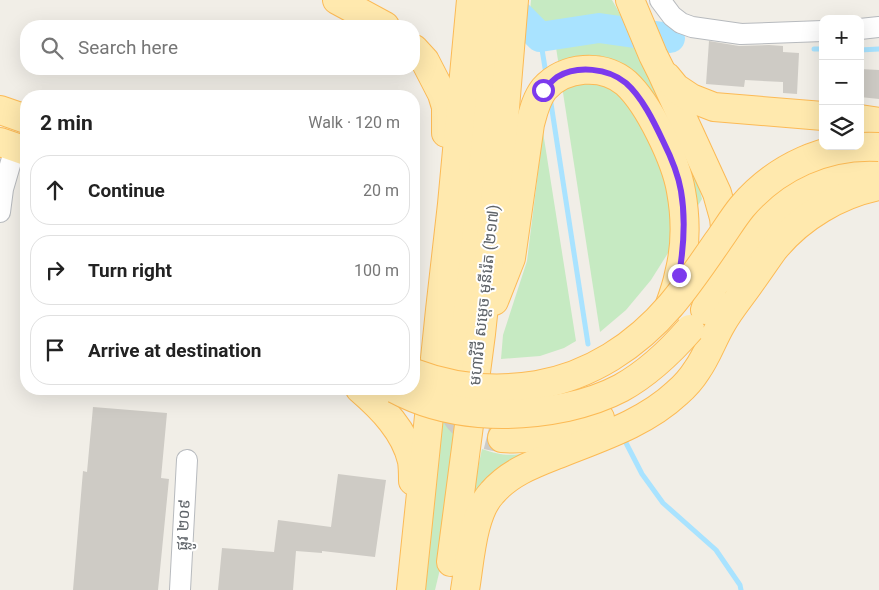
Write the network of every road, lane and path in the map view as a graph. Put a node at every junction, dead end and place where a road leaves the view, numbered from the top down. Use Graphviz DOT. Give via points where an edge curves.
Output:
graph roads {
  1 [pos="337,0"];
  2 [pos="471,0"];
  3 [pos="490,0"];
  4 [pos="514,0"];
  5 [pos="630,0"];
  6 [pos="660,0"];
  7 [pos="374,20"];
  8 [pos="879,27"];
  9 [pos="864,29"];
  10 [pos="819,30"];
  11 [pos="420,56"];
  12 [pos="657,63"];
  13 [pos="483,107"];
  14 [pos="0,110"];
  15 [pos="819,116"];
  16 [pos="20,117"];
  17 [pos="864,120"];
  18 [pos="879,122"];
  19 [pos="879,147"];
  20 [pos="17,149"];
  21 [pos="879,170"];
  22 [pos="879,186"];
  23 [pos="452,204"];
  24 [pos="0,212"];
  25 [pos="669,307"];
  26 [pos="440,310"];
  27 [pos="706,320"];
  28 [pos="481,334"];
  29 [pos="420,344"];
  30 [pos="453,363"];
  31 [pos="420,375"];
  32 [pos="367,395"];
  33 [pos="408,395"];
  34 [pos="502,438"];
  35 [pos="187,460"];
  36 [pos="419,512"];
  37 [pos="180,590"];
  38 [pos="411,590"];
  39 [pos="448,590"];
  40 [pos="465,590"];
  1 -- 7 [label="main road"];
  2 -- 13 [label="main road, មហាវិថី សម្តេច មុនីរ៉េត (២១៧)"];
  3 -- 13 [label="main road"];
  4 -- 13 [label="main road, មហាវិថី សម្តេច មុនីរ៉េត (២១៧)"];
  5 -- 12 [label="main road"];
  6 -- 10 [label="street" via="672,16 692,27 741,34"];
  8 -- 9 [label="street"];
  11 -- 23 [label="main road" via="446,107 446,151"];
  12 -- 15 [label="main road" via="676,88 714,107"];
  12 -- 27 [label="main road" via="717,193 724,218 723,258"];
  13 -- 23 [label="main road, មហាវិថី សម្តេច មុនីរ៉េត (២១៧)"];
  13 -- 28 [label="main road, មហាវិថី សម្តេច មុនីរ៉េត (២១៧)"];
  13 -- 30 [label="main road"];
  14 -- 16 [label="main road"];
  17 -- 18 [label="main road"];
  19 -- 25 [label="main road, bridge" via="842,149 817,155 782,172 763,186 741,208"];
  20 -- 24 [label="street" via="2,189"];
  21 -- 27 [label="main road" via="828,178 806,187 776,208 740,251"];
  22 -- 27 [label="main road" via="838,200 794,228"];
  23 -- 26 [label="main road, មហាវិថី សម្តេច មុនីរ៉េត (២១៧)"];
  25 -- 28 [label="main road" via="679,275 685,232 682,192 670,155 655,123 626,83 614,75 594,70 572,71 556,78 543,90 534,106 511,258"];
  25 -- 31 [label="main road, bridge" via="612,357 552,382 513,388 481,388 450,384"];
  26 -- 29 [label="main road"];
  26 -- 36 [label="main road, មហាវិថី សម្តេច មុនីរ៉េត (២១៧)"];
  27 -- 33 [label="main road, bridge" via="637,378 600,398 577,404 549,411 474,413"];
  27 -- 34 [label="main road" via="686,362 628,406 551,434"];
  27 -- 40 [label="main road" via="698,370 678,393 640,419 524,468 491,493 482,506 475,530"];
  28 -- 39 [label="main road, មហាវិថី សម្តេច មុនីរ៉េត (២១៧)"];
  32 -- 36 [label="main road" via="401,433 407,446"];
  35 -- 37 [label="street, ផ្លូវ ២០៩"];
  36 -- 38 [label="main road, មហាវិថី សម្តេច មុនីរ៉េត (២១៧)"];
}
